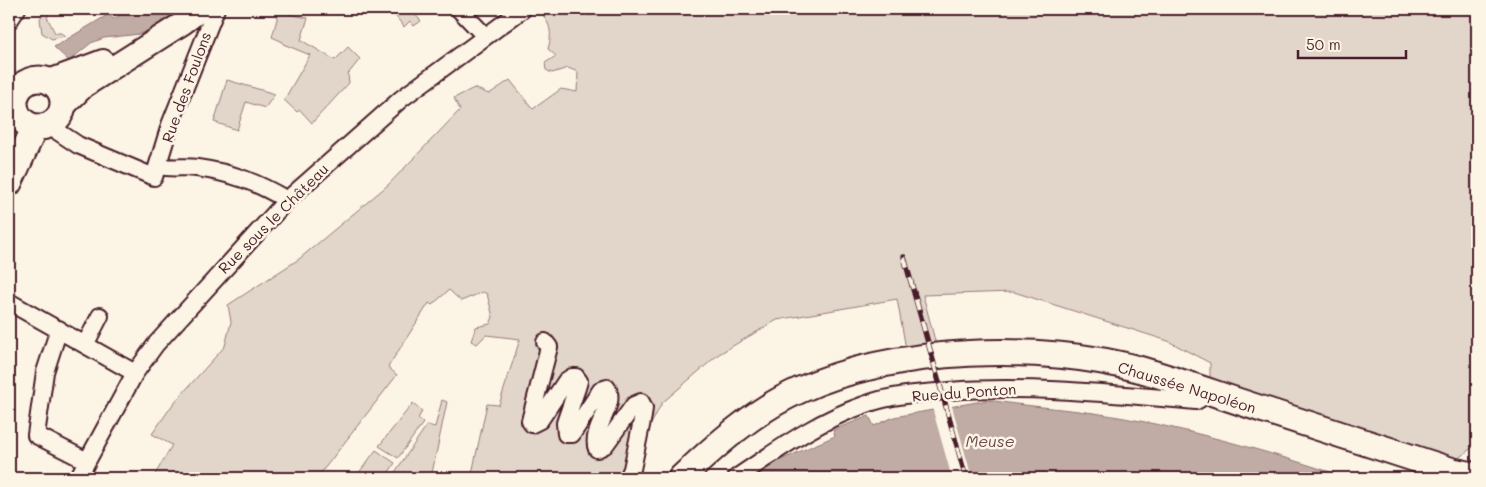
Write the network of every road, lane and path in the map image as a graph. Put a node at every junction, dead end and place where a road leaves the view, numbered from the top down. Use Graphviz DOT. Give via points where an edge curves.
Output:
graph roads {
  1 [pos="17,9"];
  2 [pos="202,9"];
  3 [pos="216,9"];
  4 [pos="459,9"];
  5 [pos="523,9"];
  6 [pos="9,21"];
  7 [pos="485,36"];
  8 [pos="153,42"];
  9 [pos="28,104"];
  10 [pos="159,166"];
  11 [pos="9,183"];
  12 [pos="287,200"];
  13 [pos="9,302"];
  14 [pos="100,316"];
  15 [pos="59,329"];
  16 [pos="545,342"];
  17 [pos="86,343"];
  18 [pos="135,373"];
  19 [pos="1210,393"];
  20 [pos="88,461"];
  21 [pos="1477,476"];
  22 [pos="78,478"];
  23 [pos="628,478"];
  24 [pos="681,478"];
  25 [pos="736,478"];
  1 -- 6 [label="street"];
  2 -- 8 [label="main road"];
  3 -- 10 [label="street, Rue des Foulons" via="173,116"];
  4 -- 7 [label="street"];
  5 -- 7 [label="street, Rue sous le Château"];
  7 -- 12 [label="street, Rue sous le Château" via="400,99"];
  8 -- 9 [label="main road" via="78,72"];
  8 -- 9 [label="main road" via="84,86"];
  9 -- 10 [label="street" via="78,145 154,177"];
  9 -- 11 [label="main road"];
  10 -- 12 [label="street" via="172,169 194,167 242,177"];
  12 -- 18 [label="street, Rue sous le Château" via="156,344"];
  13 -- 15 [label="street"];
  14 -- 17 [label="street"];
  15 -- 17 [label="street"];
  15 -- 20 [label="street" via="44,372 36,435"];
  16 -- 23 [label="street" via="550,347 530,421 532,424 540,420 566,381 576,377 579,382 565,424 566,434 572,434 601,390 607,388 609,397 596,440 597,449 604,445 634,404 641,402 643,416"];
  17 -- 18 [label="street"];
  18 -- 20 [label="street, Rue sous le Château"];
  19 -- 21 [label="main road, Chaussée Napoléon"];
  19 -- 24 [label="main road, Chaussée Napoléon" via="1141,370 1078,358 1015,353 940,356 895,362 854,371 800,390 731,434"];
  19 -- 25 [label="street, Rue du Ponton" via="1196,401 1041,388 922,393 866,404 840,414 810,428"];
  20 -- 22 [label="street, Rue sous le Château"];
}
